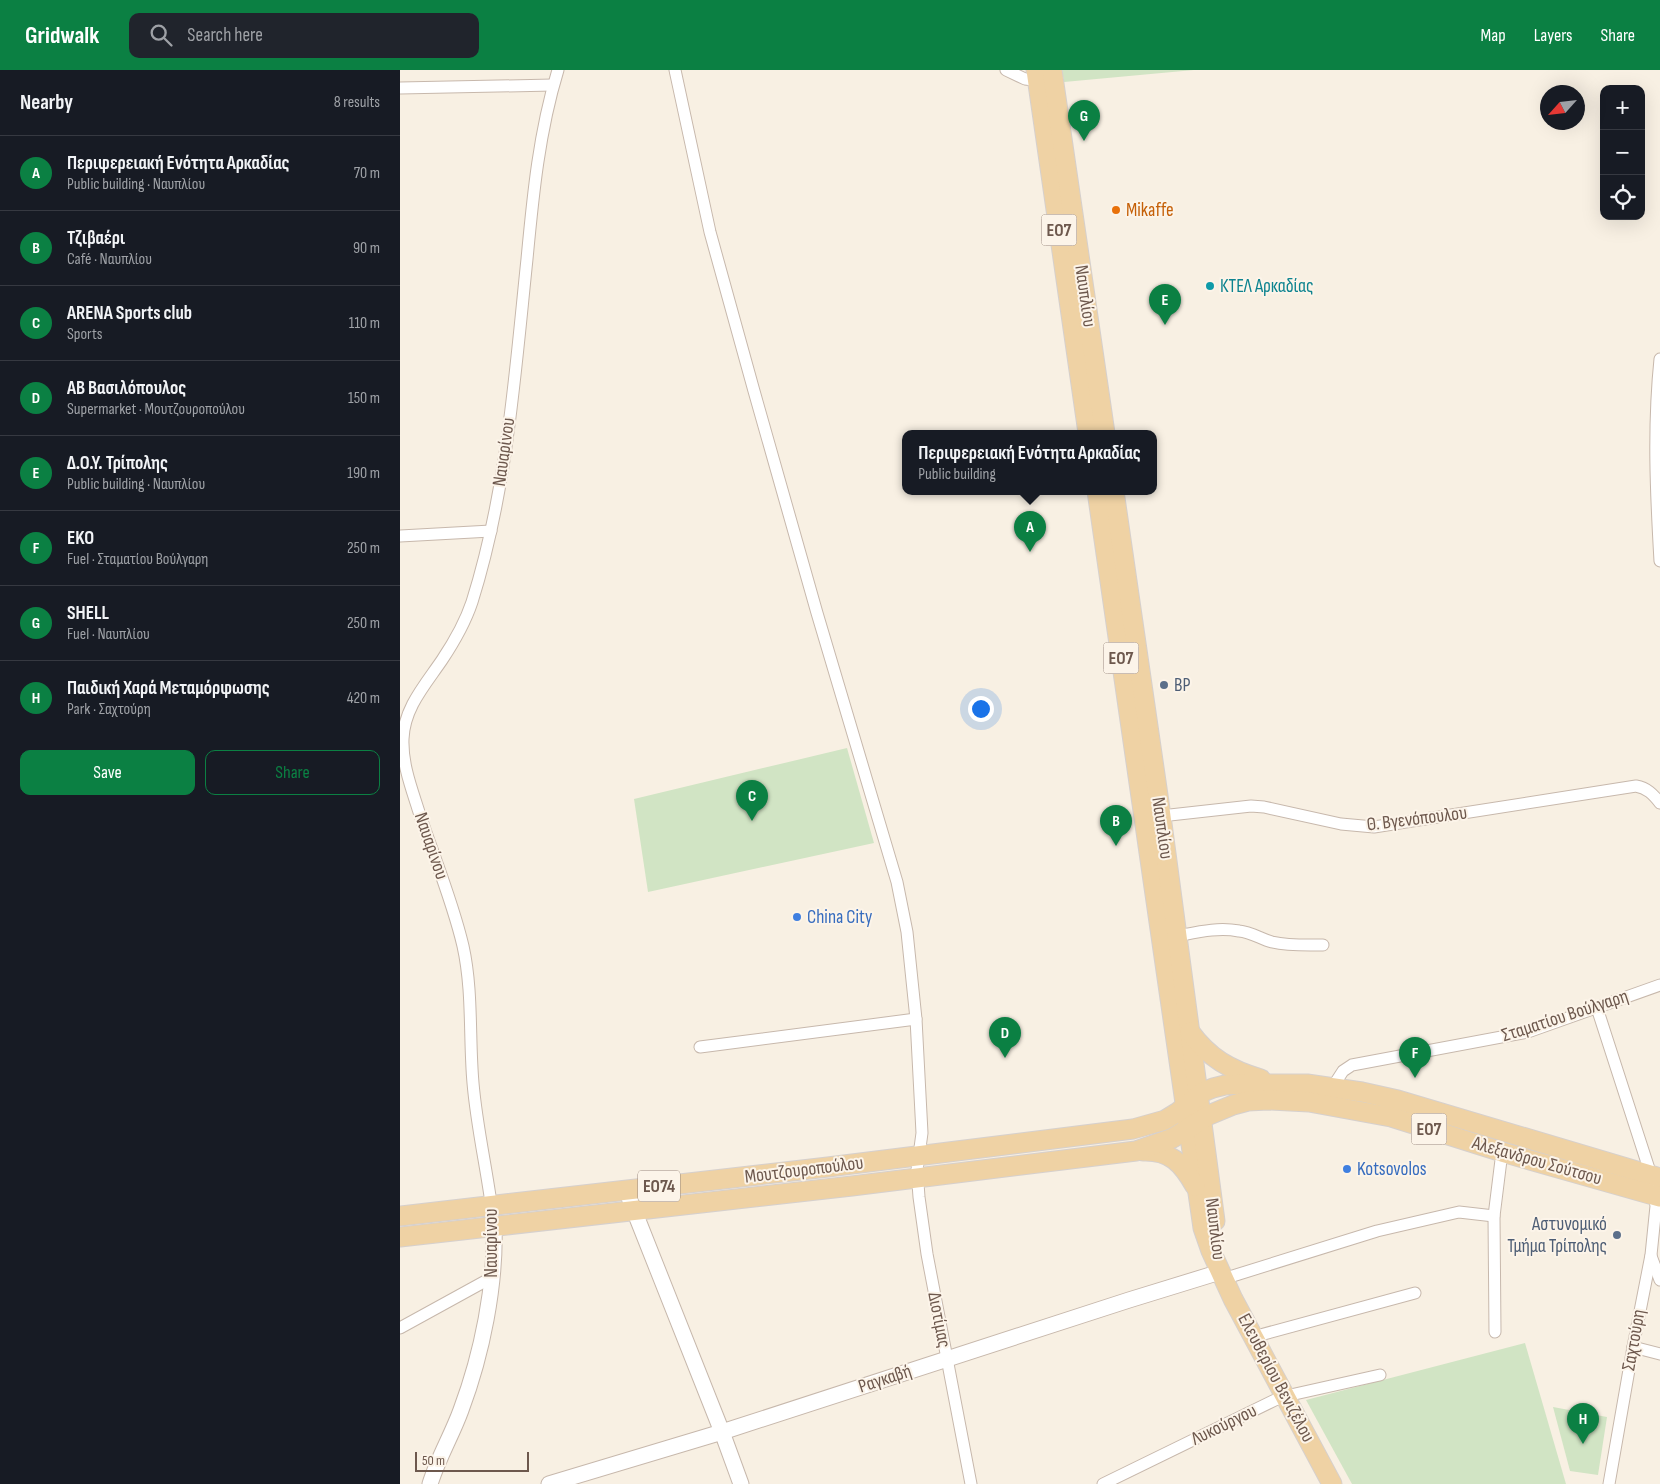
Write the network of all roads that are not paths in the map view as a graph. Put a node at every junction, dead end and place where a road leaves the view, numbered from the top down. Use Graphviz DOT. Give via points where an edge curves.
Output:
graph roads {
  1 [pos="558,70"];
  2 [pos="675,70"];
  3 [pos="1006,70"];
  4 [pos="1045,75"];
  5 [pos="553,85"];
  6 [pos="400,88"];
  7 [pos="1660,359"];
  8 [pos="1088,430"];
  9 [pos="1104,430"];
  10 [pos="1097,495"];
  11 [pos="1115,495"];
  12 [pos="1659,530"];
  13 [pos="491,531"];
  14 [pos="400,536"];
  15 [pos="1660,561"];
  16 [pos="402,732"];
  17 [pos="1660,803"];
  18 [pos="1161,816"];
  19 [pos="1177,936"];
  20 [pos="1323,945"];
  21 [pos="1660,985"];
  22 [pos="1597,1008"];
  23 [pos="916,1019"];
  24 [pos="1190,1032"];
  25 [pos="700,1047"];
  26 [pos="1276,1084"];
  27 [pos="1332,1088"];
  28 [pos="1192,1101"];
  29 [pos="1195,1124"];
  30 [pos="1136,1151"];
  31 [pos="1502,1152"];
  32 [pos="919,1156"];
  33 [pos="917,1177"];
  34 [pos="1656,1186"];
  35 [pos="626,1190"];
  36 [pos="1197,1190"];
  37 [pos="492,1205"];
  38 [pos="634,1211"];
  39 [pos="400,1216"];
  40 [pos="1494,1216"];
  41 [pos="494,1226"];
  42 [pos="400,1237"];
  43 [pos="1651,1254"];
  44 [pos="1222,1276"];
  45 [pos="492,1278"];
  46 [pos="1660,1280"];
  47 [pos="1415,1293"];
  48 [pos="400,1328"];
  49 [pos="1495,1332"];
  50 [pos="1253,1337"];
  51 [pos="1633,1347"];
  52 [pos="1660,1354"];
  53 [pos="947,1360"];
  54 [pos="1380,1375"];
  55 [pos="1286,1396"];
  56 [pos="722,1432"];
  57 [pos="430,1484"];
  58 [pos="549,1484"];
  59 [pos="741,1484"];
  60 [pos="971,1484"];
  61 [pos="1104,1484"];
  62 [pos="1332,1484"];
  63 [pos="1609,1484"];
  1 -- 5 [label="street, Ναυαρίνου"];
  2 -- 23 [label="street, Διοτίμας" via="710,232 751,382 895,872 907,932"];
  3 -- 4 [label="street" via="1026,79"];
  4 -- 8 [label="main road, Ναυπλίου / ΕΟ7"];
  4 -- 9 [label="main road, Ναυπλίου / ΕΟ7"];
  5 -- 6 [label="street"];
  5 -- 13 [label="street, Ναυαρίνου" via="536,175 507,440"];
  7 -- 12 [label="street" via="1655,433"];
  10 -- 28 [label="main road, Ναυπλίου / ΕΟ7"];
  11 -- 18 [label="main road, Ναυπλίου / ΕΟ7"];
  12 -- 15 [label="street"];
  13 -- 14 [label="street"];
  13 -- 16 [label="street, Ναυαρίνου" via="465,620 413,703"];
  16 -- 37 [label="street, Ναυαρίνου" via="403,755 412,790 463,948 469,981 474,1087"];
  17 -- 18 [label="street, Θ. Βγενόπουλου" via="1643,787 1636,786 1374,827 1341,824 1251,806"];
  18 -- 19 [label="main road, Ναυπλίου / ΕΟ7"];
  19 -- 20 [label="street" via="1226,929 1290,946"];
  19 -- 24 [label="main road, Ναυπλίου / ΕΟ7"];
  21 -- 22 [label="street, Σταματίου Βούλγαρη"];
  22 -- 27 [label="street, Σταματίου Βούλγαρη" via="1512,1035 1352,1065 1342,1071"];
  22 -- 34 [label="street, Σαχτούρη"];
  23 -- 25 [label="street"];
  23 -- 32 [label="street, Διοτίμας" via="922,1124"];
  24 -- 26 [label="main road, ΕΟ7" via="1207,1053 1221,1062 1236,1071"];
  24 -- 28 [label="main road, Ναυπλίου / ΕΟ7"];
  26 -- 27 [label="main road, Αλεξανδρου Σούτσου / ΕΟ7"];
  26 -- 28 [label="main road, Αλεξανδρου Σούτσου / ΕΟ7" via="1218,1086"];
  27 -- 34 [label="main road, Αλεξανδρου Σούτσου / ΕΟ7" via="1398,1100"];
  28 -- 29 [label="main road, Ναυπλίου / ΕΟ7"];
  28 -- 32 [label="main road, Μουτζουροπούλου / ΕΟ74" via="1165,1120 1142,1128"];
  29 -- 30 [label="main road, Μουτζουροπούλου / ΕΟ74" via="1173,1138"];
  29 -- 31 [label="main road, Αλεξανδρου Σούτσου / ΕΟ7" via="1224,1108 1248,1102 1309,1102 1391,1117"];
  29 -- 36 [label="main road, Ναυπλίου"];
  29 -- 44 [label="main road, Ναυπλίου"];
  30 -- 33 [label="main road, Μουτζουροπούλου / ΕΟ74"];
  30 -- 36 [label="main road" via="1166,1154 1187,1172"];
  31 -- 34 [label="main road, Αλεξανδρου Σούτσου / ΕΟ7"];
  31 -- 40 [label="street"];
  32 -- 33 [label="street, Διοτίμας"];
  32 -- 35 [label="main road, Μουτζουροπούλου / ΕΟ74"];
  33 -- 38 [label="main road, Μουτζουροπούλου / ΕΟ74"];
  33 -- 53 [label="street, Διοτίμας" via="927,1254"];
  34 -- 43 [label="street, Σαχτούρη"];
  35 -- 37 [label="main road, Μουτζουροπούλου / ΕΟ74"];
  35 -- 38 [label="street"];
  36 -- 44 [label="main road, Ναυπλίου" via="1206,1238"];
  37 -- 39 [label="main road, Μουτζουροπούλου / ΕΟ74"];
  37 -- 41 [label="street, Ναυαρίνου"];
  38 -- 41 [label="main road, Μουτζουροπούλου / ΕΟ74"];
  38 -- 56 [label="street"];
  40 -- 44 [label="street" via="1459,1212 1377,1231"];
  40 -- 49 [label="street"];
  41 -- 42 [label="main road, Μουτζουροπούλου / ΕΟ74"];
  41 -- 45 [label="street, Ναυαρίνου"];
  43 -- 46 [label="street"];
  43 -- 51 [label="street, Σαχτούρη"];
  44 -- 50 [label="main road, Ελευθερίου Βενιζέλου"];
  44 -- 53 [label="street, Ραγκαβή" via="1128,1300"];
  45 -- 48 [label="street"];
  45 -- 57 [label="street, Ναυαρίνου" via="468,1389"];
  47 -- 50 [label="street"];
  50 -- 55 [label="main road, Ελευθερίου Βενιζέλου"];
  51 -- 52 [label="street"];
  51 -- 63 [label="street, Σαχτούρη"];
  53 -- 56 [label="street, Ραγκαβή"];
  53 -- 60 [label="street, Διοτίμας"];
  54 -- 55 [label="street, Λυκούργου"];
  55 -- 61 [label="street, Λυκούργου"];
  55 -- 62 [label="main road, Ελευθερίου Βενιζέλου"];
  56 -- 58 [label="street, Ραγκαβή"];
  56 -- 59 [label="street"];
}
